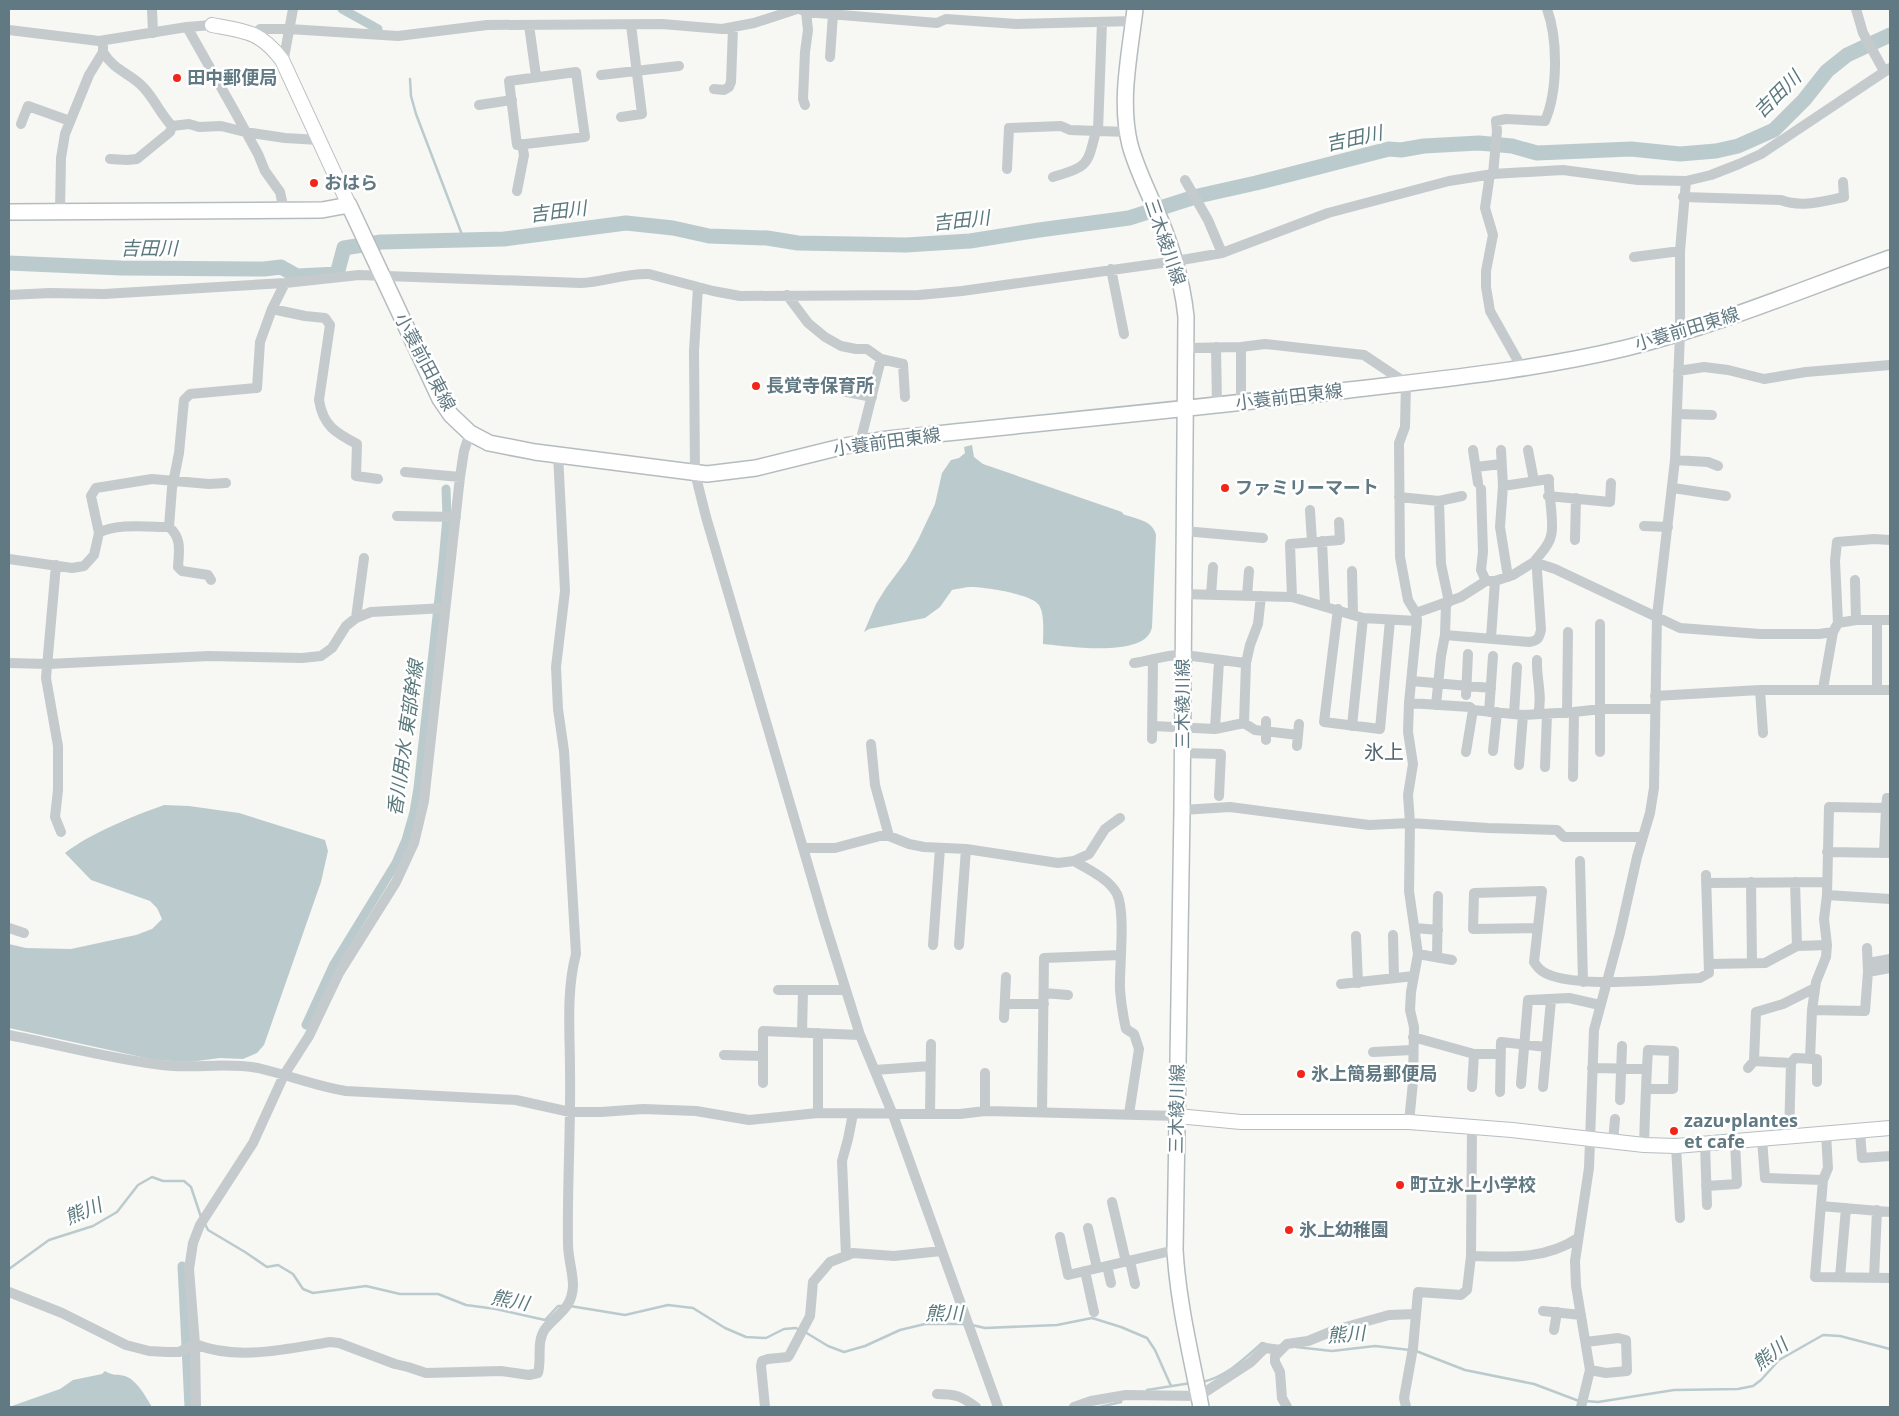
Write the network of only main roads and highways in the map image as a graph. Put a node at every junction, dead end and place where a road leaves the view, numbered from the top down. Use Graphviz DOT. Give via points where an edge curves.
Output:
graph roads {
  1 [pos="1134,15"];
  2 [pos="9,212"];
  3 [pos="1890,258"];
  4 [pos="1186,410"];
  5 [pos="1198,1392"];
  1 -- 4 [label="main road, 三木綾川線" via="1126,90 1127,132 1139,174 1176,262 1184,295"];
  2 -- 4 [label="main road, 小蓑前田東線" via="353,212 440,399 451,415 470,433 489,443 535,452 695,473 727,472 860,443"];
  3 -- 4 [label="main road, 小蓑前田東線" via="1680,333 1624,348 1522,368"];
  4 -- 5 [label="main road, 三木綾川線" via="1175,1250 1177,1278"];
}
